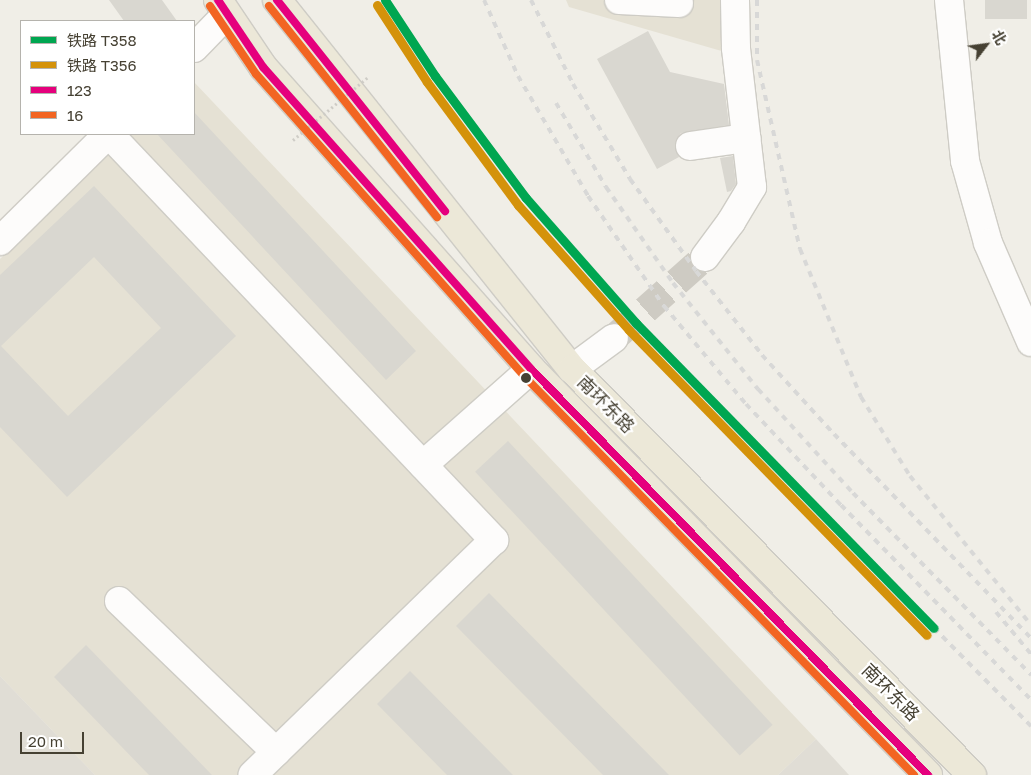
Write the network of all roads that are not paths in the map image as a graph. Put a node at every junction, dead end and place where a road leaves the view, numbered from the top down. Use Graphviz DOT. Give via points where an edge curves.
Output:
graph roads {
  1 [pos="277,0"];
  2 [pos="619,0"];
  3 [pos="949,0"];
  4 [pos="679,3"];
  5 [pos="222,7"];
  6 [pos="735,8"];
  7 [pos="195,47"];
  8 [pos="107,135"];
  9 [pos="109,135"];
  10 [pos="746,138"];
  11 [pos="690,146"];
  12 [pos="0,241"];
  13 [pos="704,256"];
  14 [pos="614,338"];
  15 [pos="1031,342"];
  16 [pos="530,369"];
  17 [pos="572,369"];
  18 [pos="423,465"];
  19 [pos="119,601"];
  20 [pos="276,752"];
  21 [pos="252,775"];
  22 [pos="928,775"];
  23 [pos="972,775"];
  1 -- 17 [label="highway, 南环东路"];
  2 -- 4 [label="street"];
  3 -- 15 [label="street" via="964,161 988,243"];
  5 -- 7 [label="street"];
  5 -- 16 [label="highway, 南环东路" via="263,67"];
  6 -- 10 [label="street"];
  8 -- 12 [label="street"];
  9 -- 18 [label="street"];
  10 -- 11 [label="street"];
  10 -- 13 [label="street" via="752,187 731,222"];
  14 -- 17 [label="street"];
  16 -- 18 [label="street"];
  16 -- 22 [label="highway, 南环东路"];
  17 -- 23 [label="highway, 南环东路"];
  18 -- 20 [label="street" via="494,540"];
  19 -- 20 [label="street"];
  20 -- 21 [label="street"];
}
